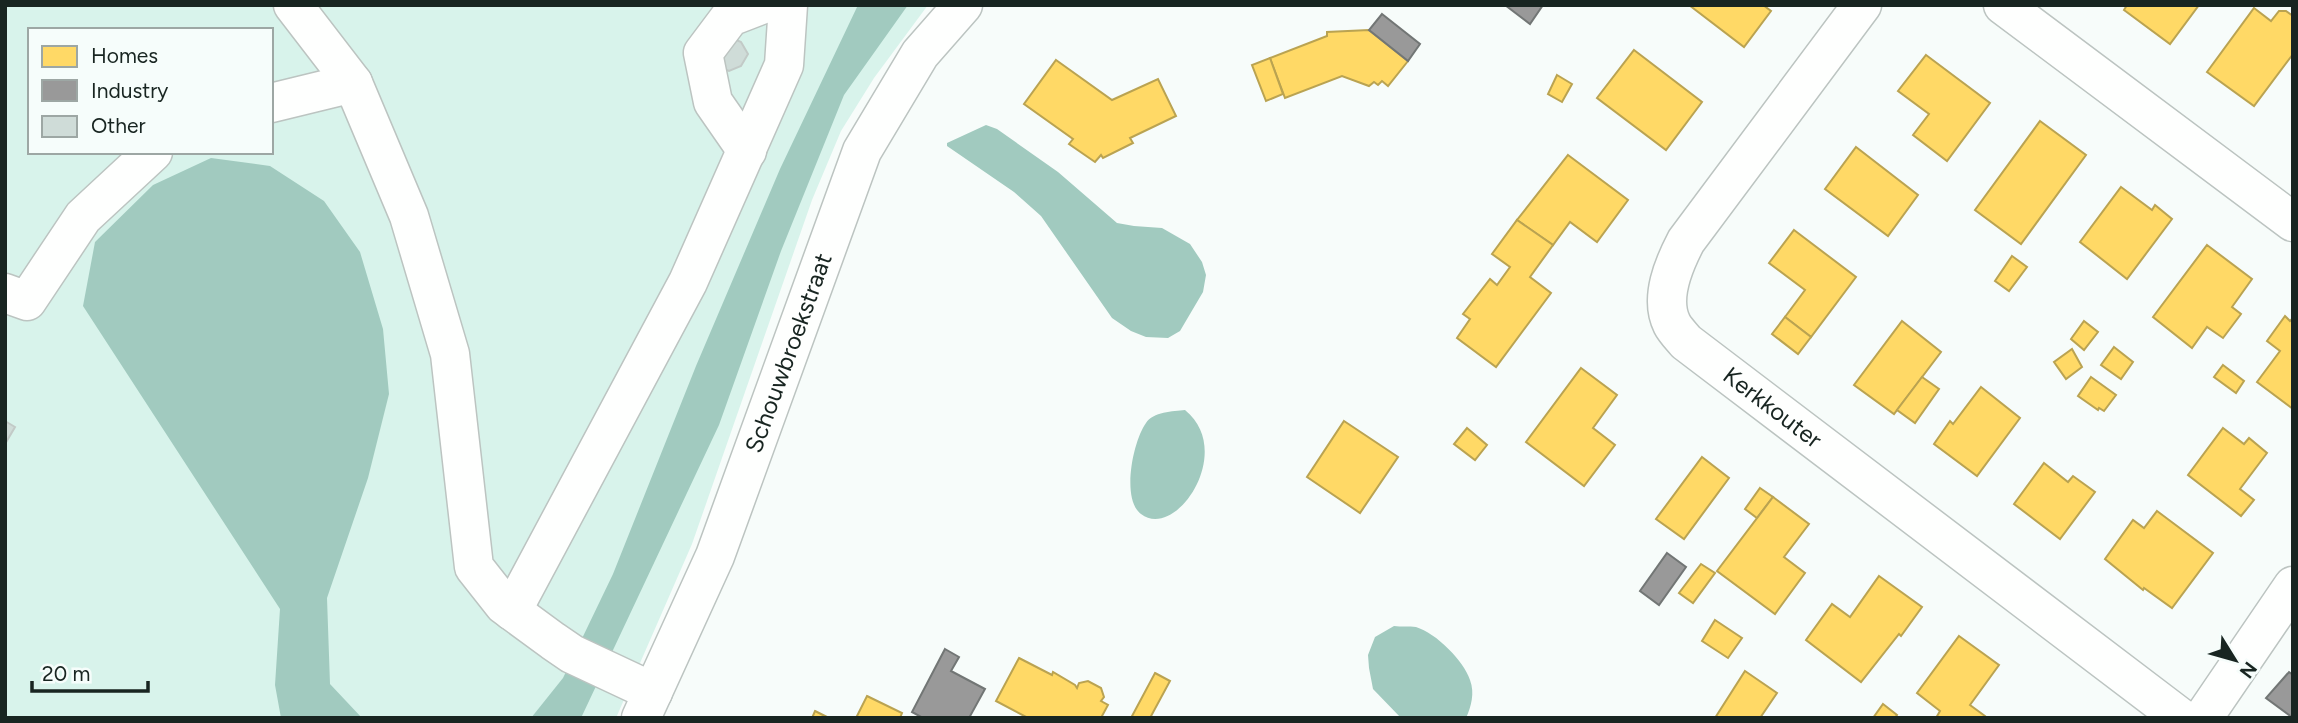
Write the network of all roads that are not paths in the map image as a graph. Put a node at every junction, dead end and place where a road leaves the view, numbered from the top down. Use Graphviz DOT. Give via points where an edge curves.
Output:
graph roads {
  1 [pos="293,5"];
  2 [pos="761,5"];
  3 [pos="788,5"];
  4 [pos="962,5"];
  5 [pos="1862,5"];
  6 [pos="2003,5"];
  7 [pos="353,83"];
  8 [pos="273,103"];
  9 [pos="747,151"];
  10 [pos="151,154"];
  11 [pos="2293,222"];
  12 [pos="5,293"];
  13 [pos="2293,586"];
  14 [pos="512,611"];
  15 [pos="647,705"];
  16 [pos="2181,718"];
  17 [pos="2203,718"];
  1 -- 7 [label="street"];
  2 -- 9 [label="street" via="730,17 702,53 713,102"];
  3 -- 9 [label="street" via="785,65"];
  4 -- 15 [label="street, Schouwbroekstraat" via="920,54 862,151 715,556"];
  5 -- 16 [label="street, Kerkkouter" via="1686,241 1667,295 1671,322 1686,342"];
  6 -- 11 [label="street"];
  7 -- 8 [label="street"];
  7 -- 14 [label="street" via="410,216 450,354 474,566"];
  9 -- 14 [label="street" via="688,282"];
  10 -- 12 [label="street" via="83,218 27,301"];
  13 -- 17 [label="street"];
  14 -- 15 [label="street" via="572,654 609,671"];
}
